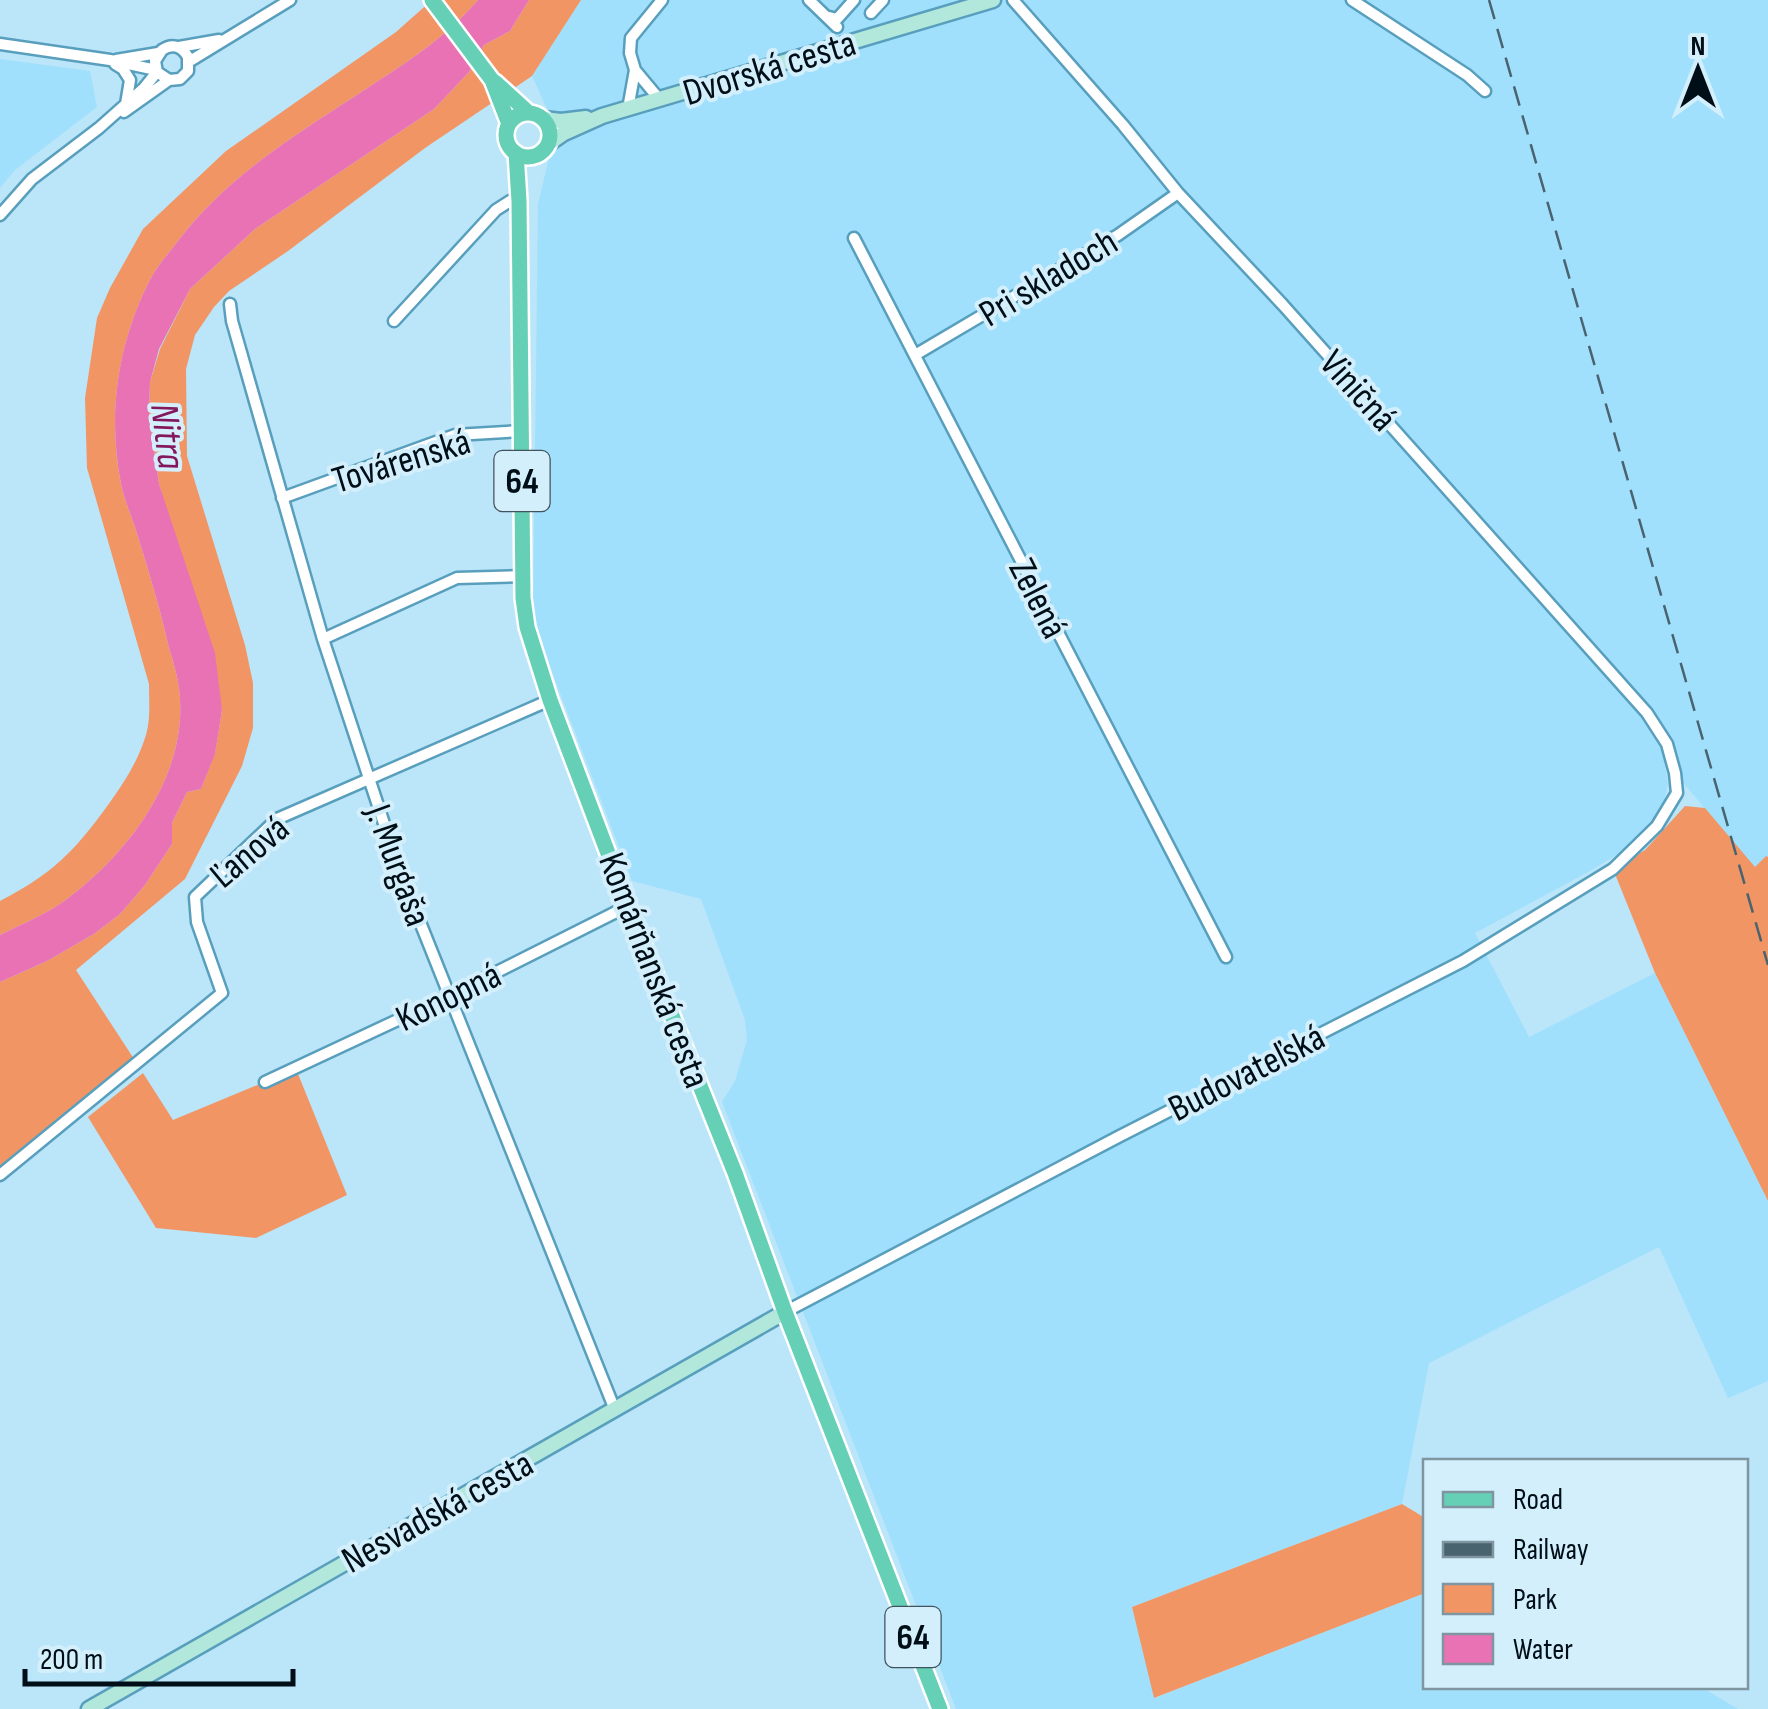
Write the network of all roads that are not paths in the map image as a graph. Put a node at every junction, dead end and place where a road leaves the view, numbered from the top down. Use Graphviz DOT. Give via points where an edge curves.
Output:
graph roads {
  1 [pos="290,0"];
  2 [pos="662,0"];
  3 [pos="809,0"];
  4 [pos="854,0"];
  5 [pos="883,0"];
  6 [pos="993,0"];
  7 [pos="1013,0"];
  8 [pos="1352,0"];
  9 [pos="433,2"];
  10 [pos="871,14"];
  11 [pos="834,21"];
  12 [pos="225,38"];
  13 [pos="0,44"];
  14 [pos="842,46"];
  15 [pos="179,47"];
  16 [pos="158,53"];
  17 [pos="110,60"];
  18 [pos="190,62"];
  19 [pos="634,70"];
  20 [pos="157,71"];
  21 [pos="169,80"];
  22 [pos="492,80"];
  23 [pos="1485,91"];
  24 [pos="660,100"];
  25 [pos="126,104"];
  26 [pos="628,108"];
  27 [pos="536,116"];
  28 [pos="602,116"];
  29 [pos="510,124"];
  30 [pos="99,128"];
  31 [pos="542,150"];
  32 [pos="516,153"];
  33 [pos="1178,194"];
  34 [pos="519,201"];
  35 [pos="0,215"];
  36 [pos="854,238"];
  37 [pos="230,304"];
  38 [pos="394,321"];
  39 [pos="915,356"];
  40 [pos="522,431"];
  41 [pos="282,498"];
  42 [pos="524,576"];
  43 [pos="324,639"];
  44 [pos="550,700"];
  45 [pos="368,781"];
  46 [pos="1677,794"];
  47 [pos="628,906"];
  48 [pos="1226,957"];
  49 [pos="449,996"];
  50 [pos="265,1082"];
  51 [pos="0,1175"];
  52 [pos="785,1312"];
  53 [pos="615,1410"];
  54 [pos="89,1709"];
  55 [pos="940,1709"];
  1 -- 12 [label="street"];
  2 -- 19 [label="street" via="631,38"];
  3 -- 11 [label="street"];
  4 -- 11 [label="street"];
  5 -- 10 [label="street"];
  6 -- 14 [label="street, Dvorská cesta"];
  7 -- 33 [label="street, Viničná"];
  8 -- 23 [label="street"];
  9 -- 22 [label="main road, 64"];
  11 -- 14 [label="street"];
  12 -- 15 [label="street"];
  12 -- 18 [label="street"];
  13 -- 17 [label="street"];
  14 -- 24 [label="street, Dvorská cesta"];
  15 -- 16 [label="street"];
  15 -- 18 [label="street"];
  16 -- 17 [label="street"];
  16 -- 20 [label="street"];
  17 -- 20 [label="street"];
  17 -- 25 [label="street" via="130,80"];
  18 -- 21 [label="street" via="184,76"];
  19 -- 24 [label="street"];
  19 -- 26 [label="street"];
  20 -- 21 [label="street"];
  20 -- 25 [label="street"];
  21 -- 30 [label="street"];
  22 -- 27 [label="main road, 64"];
  22 -- 29 [label="main road, 64"];
  24 -- 26 [label="street, Dvorská cesta"];
  25 -- 30 [label="street"];
  26 -- 28 [label="street, Dvorská cesta"];
  27 -- 28 [label="street, Dvorská cesta"];
  27 -- 29 [label="main road" via="518,116"];
  27 -- 31 [label="main road, 64" via="550,131"];
  28 -- 31 [label="street, Dvorská cesta"];
  29 -- 32 [label="main road, 64" via="507,140"];
  30 -- 35 [label="street" via="32,178"];
  31 -- 32 [label="main road"];
  31 -- 34 [label="main road, Komárňanská cesta / 64"];
  32 -- 34 [label="main road, Komárňanská cesta / 64"];
  33 -- 39 [label="street, Pri skladoch"];
  33 -- 46 [label="street, Viničná" via="1647,712 1667,744"];
  34 -- 38 [label="street" via="496,210"];
  34 -- 40 [label="main road, Komárňanská cesta / 64"];
  36 -- 39 [label="street, Zelená"];
  37 -- 41 [label="street, J. Murgaša"];
  39 -- 48 [label="street, Zelená"];
  40 -- 41 [label="street, Továrenská" via="455,434"];
  40 -- 42 [label="main road, Komárňanská cesta / 64"];
  41 -- 43 [label="street, J. Murgaša"];
  42 -- 43 [label="street" via="457,578"];
  42 -- 44 [label="main road, Komárňanská cesta / 64" via="527,627"];
  43 -- 45 [label="street, J. Murgaša"];
  44 -- 45 [label="street, Ľanová"];
  44 -- 47 [label="main road, Komárňanská cesta / 64"];
  45 -- 49 [label="street, J. Murgaša"];
  45 -- 51 [label="street, Ľanová" via="278,819 195,897 222,992"];
  46 -- 52 [label="street, Budovateľská" via="1613,869 1463,961"];
  47 -- 49 [label="street, Konopná"];
  47 -- 52 [label="main road, Komárňanská cesta / 64"];
  49 -- 50 [label="street, Konopná"];
  49 -- 53 [label="street, J. Murgaša"];
  52 -- 53 [label="street, Nesvadská cesta"];
  52 -- 55 [label="main road, Komárňanská cesta / 64"];
  53 -- 54 [label="street, Nesvadská cesta"];
}
